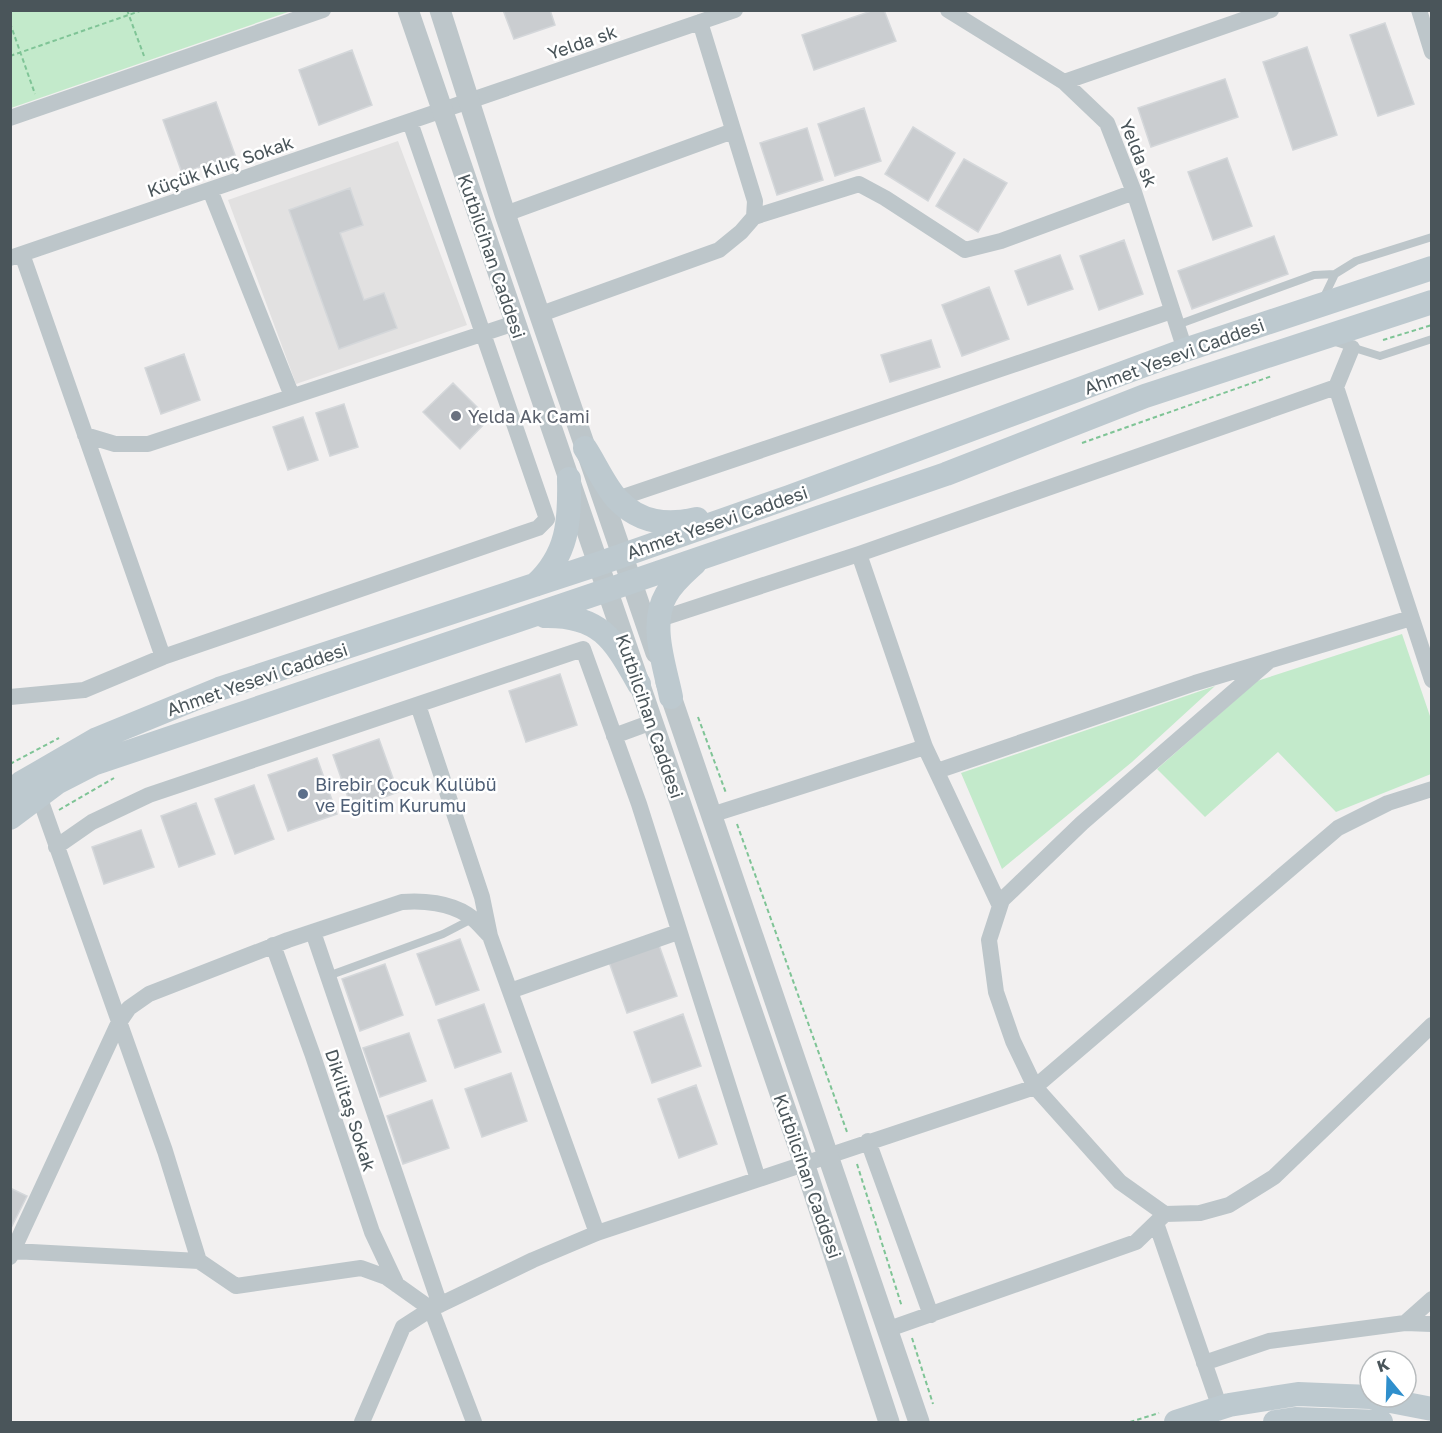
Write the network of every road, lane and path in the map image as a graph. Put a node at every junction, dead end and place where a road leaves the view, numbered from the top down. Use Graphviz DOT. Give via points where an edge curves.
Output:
graph roads {
  1 [pos="127,10"];
  2 [pos="143,10"];
  3 [pos="323,10"];
  4 [pos="408,10"];
  5 [pos="440,10"];
  6 [pos="735,10"];
  7 [pos="948,10"];
  8 [pos="1271,10"];
  9 [pos="1419,10"];
  10 [pos="129,15"];
  11 [pos="1242,15"];
  12 [pos="700,22"];
  13 [pos="10,23"];
  14 [pos="1431,52"];
  15 [pos="21,53"];
  16 [pos="10,56"];
  17 [pos="149,70"];
  18 [pos="1064,82"];
  19 [pos="469,101"];
  20 [pos="40,108"];
  21 [pos="442,111"];
  22 [pos="10,118"];
  23 [pos="410,122"];
  24 [pos="733,131"];
  25 [pos="210,190"];
  26 [pos="1134,192"];
  27 [pos="505,214"];
  28 [pos="754,217"];
  29 [pos="1431,237"];
  30 [pos="16,256"];
  31 [pos="1431,267"];
  32 [pos="1335,273"];
  33 [pos="1431,302"];
  34 [pos="1320,304"];
  35 [pos="540,314"];
  36 [pos="1175,318"];
  37 [pos="515,323"];
  38 [pos="483,334"];
  39 [pos="1320,337"];
  40 [pos="1431,339"];
  41 [pos="1352,348"];
  42 [pos="1185,350"];
  43 [pos="1336,387"];
  44 [pos="292,396"];
  45 [pos="85,435"];
  46 [pos="585,448"];
  47 [pos="568,479"];
  48 [pos="789,497"];
  49 [pos="617,499"];
  50 [pos="859,554"];
  51 [pos="621,555"];
  52 [pos="701,558"];
  53 [pos="598,564"];
  54 [pos="632,582"];
  55 [pos="533,586"];
  56 [pos="607,590"];
  57 [pos="528,617"];
  58 [pos="1411,618"];
  59 [pos="660,619"];
  60 [pos="163,657"];
  61 [pos="1269,661"];
  62 [pos="1430,672"];
  63 [pos="639,684"];
  64 [pos="10,697"];
  65 [pos="671,697"];
  66 [pos="418,705"];
  67 [pos="698,718"];
  68 [pos="652,722"];
  69 [pos="614,736"];
  70 [pos="925,747"];
  71 [pos="937,771"];
  72 [pos="1431,789"];
  73 [pos="10,792"];
  74 [pos="39,796"];
  75 [pos="732,808"];
  76 [pos="711,815"];
  77 [pos="10,818"];
  78 [pos="56,847"];
  79 [pos="1000,906"];
  80 [pos="472,919"];
  81 [pos="313,932"];
  82 [pos="678,932"];
  83 [pos="490,936"];
  84 [pos="273,945"];
  85 [pos="328,976"];
  86 [pos="510,991"];
  87 [pos="118,1024"];
  88 [pos="1431,1025"];
  89 [pos="1035,1087"];
  90 [pos="868,1141"];
  91 [pos="851,1147"];
  92 [pos="827,1155"];
  93 [pos="804,1163"];
  94 [pos="758,1179"];
  95 [pos="1161,1218"];
  96 [pos="597,1233"];
  97 [pos="12,1254"];
  98 [pos="199,1261"];
  99 [pos="397,1285"];
  100 [pos="1431,1299"];
  101 [pos="436,1307"];
  102 [pos="931,1315"];
  103 [pos="908,1323"];
  104 [pos="1405,1323"];
  105 [pos="1431,1324"];
  106 [pos="886,1330"];
  107 [pos="1204,1364"];
  108 [pos="1358,1396"];
  109 [pos="933,1406"];
  110 [pos="1220,1408"];
  111 [pos="362,1422"];
  112 [pos="474,1422"];
  113 [pos="889,1422"];
  114 [pos="919,1422"];
  115 [pos="1176,1422"];
  116 [pos="1275,1422"];
  117 [pos="1381,1422"];
  1 -- 10 [label="path"];
  2 -- 10 [label="path"];
  3 -- 17 [label="street"];
  4 -- 21 [label="street, Kutbilcihan Caddesi"];
  5 -- 19 [label="street, Kutbilcihan Caddesi"];
  6 -- 12 [label="street, Yelda sk"];
  7 -- 18 [label="street, Yelda sk"];
  8 -- 11 [label="street"];
  9 -- 14 [label="street"];
  10 -- 15 [label="path"];
  10 -- 17 [label="path"];
  11 -- 18 [label="street"];
  12 -- 19 [label="street, Yelda sk"];
  12 -- 24 [label="street"];
  13 -- 15 [label="path"];
  15 -- 16 [label="path"];
  15 -- 20 [label="path"];
  17 -- 20 [label="street"];
  18 -- 26 [label="street, Yelda sk" via="1107,123"];
  19 -- 21 [label="street, Yelda sk"];
  19 -- 27 [label="street, Kutbilcihan Caddesi"];
  20 -- 22 [label="street"];
  21 -- 23 [label="street, Küçük Kılıç Sokak"];
  21 -- 37 [label="street, Kutbilcihan Caddesi"];
  23 -- 25 [label="street, Küçük Kılıç Sokak"];
  23 -- 38 [label="street"];
  24 -- 27 [label="street"];
  24 -- 28 [label="street" via="755,201"];
  25 -- 30 [label="street, Küçük Kılıç Sokak"];
  25 -- 44 [label="street"];
  26 -- 28 [label="street" via="1001,241 965,250 859,184"];
  26 -- 36 [label="street, Yelda sk"];
  27 -- 35 [label="street, Kutbilcihan Caddesi"];
  28 -- 35 [label="street" via="719,250"];
  29 -- 32 [label="lane" via="1356,261"];
  30 -- 45 [label="street"];
  31 -- 34 [label="main road, Ahmet Yesevi Caddesi"];
  32 -- 34 [label="lane"];
  32 -- 36 [label="lane" via="1314,275"];
  33 -- 39 [label="main road, Ahmet Yesevi Caddesi"];
  34 -- 42 [label="main road, Ahmet Yesevi Caddesi"];
  35 -- 46 [label="street, Kutbilcihan Caddesi"];
  36 -- 42 [label="street, Yelda sk"];
  36 -- 49 [label="street"];
  37 -- 38 [label="street"];
  37 -- 47 [label="street, Kutbilcihan Caddesi"];
  38 -- 44 [label="street"];
  38 -- 60 [label="street" via="547,519 538,528"];
  39 -- 41 [label="lane"];
  39 -- 52 [label="main road, Ahmet Yesevi Caddesi" via="1145,396 946,474"];
  40 -- 41 [label="lane" via="1380,356"];
  41 -- 43 [label="street"];
  42 -- 48 [label="main road, Ahmet Yesevi Caddesi"];
  43 -- 50 [label="street"];
  43 -- 58 [label="street"];
  44 -- 45 [label="street" via="148,444 115,444"];
  45 -- 60 [label="street"];
  46 -- 49 [label="main road"];
  46 -- 51 [label="street, Kutbilcihan Caddesi"];
  47 -- 53 [label="street, Kutbilcihan Caddesi"];
  47 -- 55 [label="main road" via="570,513 560,551 547,574"];
  48 -- 49 [label="main road" via="676,524 635,514"];
  48 -- 51 [label="main road, Ahmet Yesevi Caddesi"];
  50 -- 59 [label="street"];
  50 -- 70 [label="street"];
  51 -- 53 [label="main road, Ahmet Yesevi Caddesi"];
  51 -- 54 [label="street, Kutbilcihan Caddesi"];
  52 -- 54 [label="main road, Ahmet Yesevi Caddesi"];
  52 -- 59 [label="main road" via="664,597"];
  53 -- 55 [label="main road, Ahmet Yesevi Caddesi"];
  53 -- 56 [label="street, Kutbilcihan Caddesi"];
  54 -- 56 [label="main road, Ahmet Yesevi Caddesi"];
  54 -- 65 [label="street, Kutbilcihan Caddesi"];
  55 -- 73 [label="main road, Ahmet Yesevi Caddesi" via="219,689 98,739"];
  56 -- 57 [label="main road, Ahmet Yesevi Caddesi"];
  56 -- 63 [label="street, Kutbilcihan Caddesi"];
  57 -- 63 [label="main road" via="563,616 592,625 618,648"];
  57 -- 74 [label="main road, Ahmet Yesevi Caddesi" via="93,764"];
  58 -- 61 [label="street"];
  58 -- 62 [label="street"];
  59 -- 65 [label="main road"];
  60 -- 64 [label="street" via="84,690"];
  61 -- 71 [label="street"];
  61 -- 79 [label="street" via="1082,823"];
  63 -- 68 [label="street, Kutbilcihan Caddesi"];
  65 -- 76 [label="street, Kutbilcihan Caddesi"];
  66 -- 69 [label="street" via="583,649"];
  66 -- 78 [label="street" via="150,795 92,822"];
  66 -- 83 [label="street" via="482,897"];
  67 -- 75 [label="path"];
  68 -- 69 [label="street"];
  68 -- 93 [label="street, Kutbilcihan Caddesi"];
  69 -- 82 [label="street"];
  70 -- 71 [label="street"];
  70 -- 75 [label="street"];
  71 -- 79 [label="street"];
  72 -- 89 [label="street" via="1388,803 1338,828"];
  74 -- 77 [label="main road, Ahmet Yesevi Caddesi"];
  74 -- 78 [label="street"];
  75 -- 76 [label="street"];
  75 -- 91 [label="path"];
  76 -- 92 [label="street, Kutbilcihan Caddesi"];
  78 -- 87 [label="street"];
  79 -- 89 [label="street" via="989,940 996,992 1012,1041"];
  80 -- 81 [label="street" via="445,905 402,902"];
  80 -- 83 [label="street"];
  80 -- 85 [label="lane"];
  81 -- 84 [label="street"];
  81 -- 85 [label="street"];
  82 -- 86 [label="street"];
  82 -- 94 [label="street"];
  83 -- 86 [label="street"];
  84 -- 87 [label="street" via="149,994 129,1008"];
  84 -- 99 [label="street, Dikilitaş Sokak" via="372,1232"];
  85 -- 101 [label="street"];
  86 -- 96 [label="street"];
  87 -- 97 [label="street"];
  87 -- 98 [label="street" via="165,1151"];
  88 -- 95 [label="street" via="1274,1177 1229,1205"];
  89 -- 90 [label="street"];
  89 -- 95 [label="street" via="1120,1182"];
  90 -- 91 [label="street"];
  90 -- 102 [label="street"];
  91 -- 92 [label="street"];
  91 -- 103 [label="path"];
  92 -- 93 [label="street"];
  92 -- 106 [label="street, Kutbilcihan Caddesi"];
  93 -- 94 [label="street"];
  93 -- 113 [label="street, Kutbilcihan Caddesi"];
  94 -- 96 [label="street"];
  95 -- 102 [label="street" via="1136,1242"];
  95 -- 107 [label="street"];
  96 -- 101 [label="street"];
  97 -- 98 [label="street"];
  98 -- 99 [label="street" via="236,1286 361,1268"];
  99 -- 101 [label="street"];
  100 -- 104 [label="street"];
  101 -- 111 [label="street" via="403,1327"];
  101 -- 112 [label="street"];
  102 -- 103 [label="street"];
  103 -- 106 [label="street"];
  103 -- 109 [label="path"];
  104 -- 105 [label="street"];
  104 -- 107 [label="street" via="1269,1341"];
  106 -- 114 [label="street, Kutbilcihan Caddesi"];
  107 -- 110 [label="street"];
  108 -- 110 [label="main road" via="1298,1394"];
  110 -- 115 [label="main road"];
  116 -- 117 [label="main road"];
}
